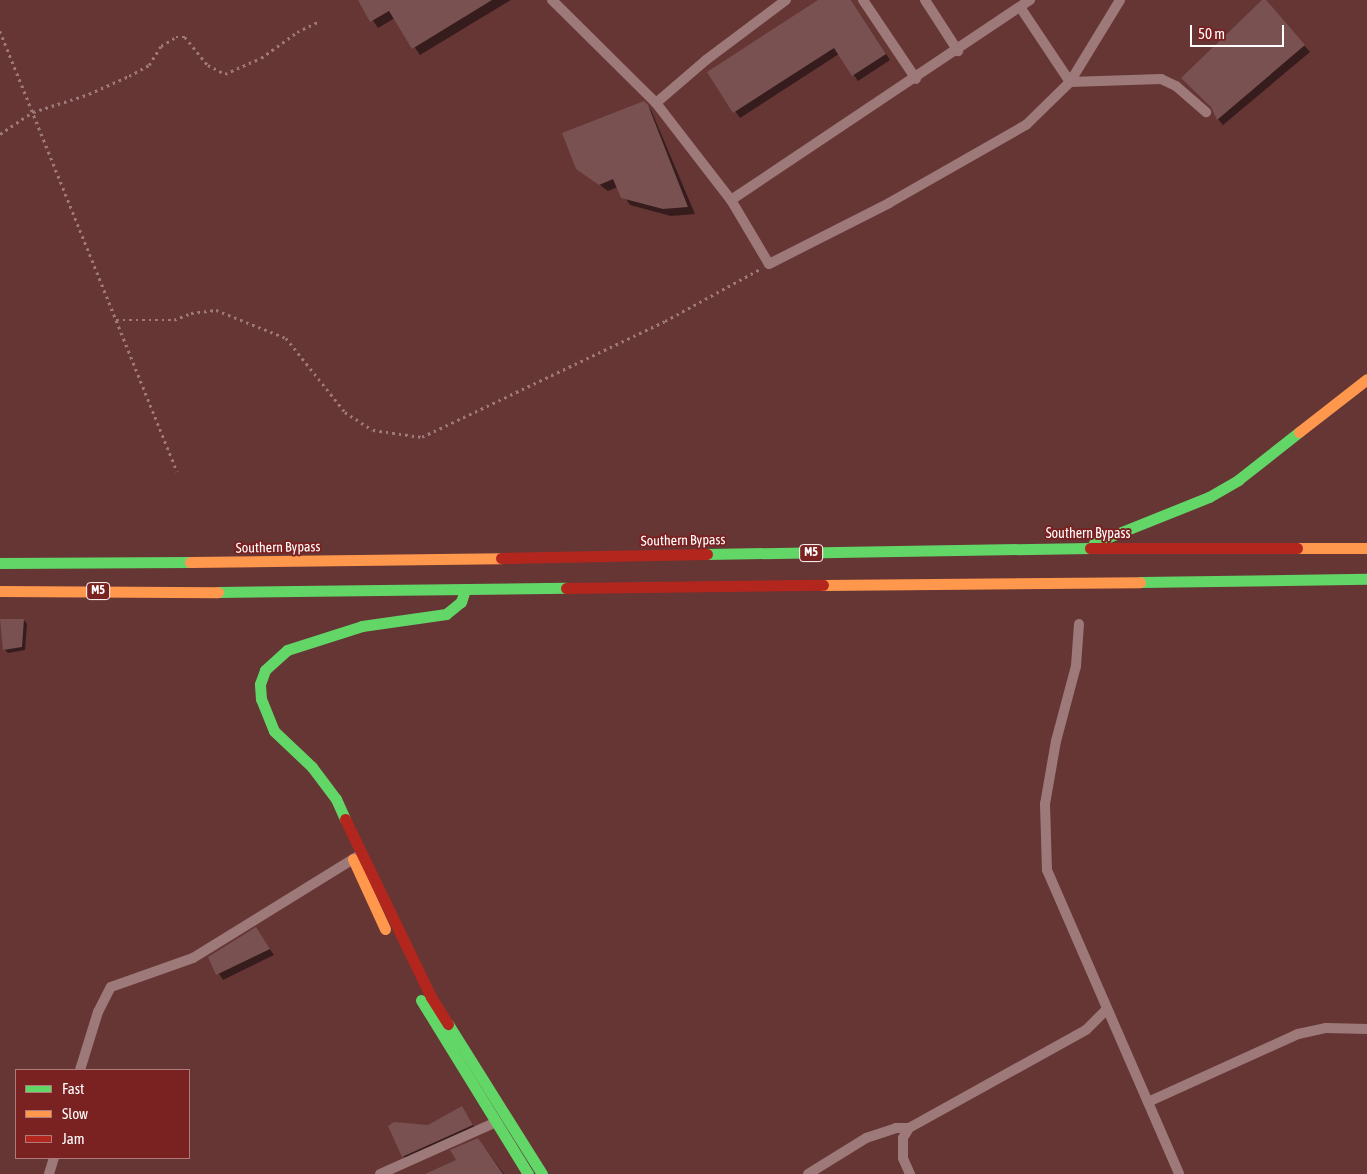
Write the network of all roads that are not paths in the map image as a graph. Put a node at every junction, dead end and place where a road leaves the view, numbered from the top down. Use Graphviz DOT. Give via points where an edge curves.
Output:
graph roads {
  1 [pos="552,0"];
  2 [pos="863,0"];
  3 [pos="924,0"];
  4 [pos="1030,0"];
  5 [pos="1120,0"];
  6 [pos="781,1"];
  7 [pos="1020,7"];
  8 [pos="958,51"];
  9 [pos="916,79"];
  10 [pos="1070,82"];
  11 [pos="656,102"];
  12 [pos="1206,112"];
  13 [pos="731,200"];
  14 [pos="1367,380"];
  15 [pos="1367,391"];
  16 [pos="1352,392"];
  17 [pos="1081,548"];
  18 [pos="1367,548"];
  19 [pos="0,563"];
  20 [pos="1367,578"];
  21 [pos="465,590"];
  22 [pos="0,591"];
  23 [pos="1079,624"];
  24 [pos="358,856"];
  25 [pos="1107,1009"];
  26 [pos="1367,1029"];
  27 [pos="80,1069"];
  28 [pos="1148,1102"];
  29 [pos="494,1123"];
  30 [pos="909,1128"];
  31 [pos="54,1159"];
  32 [pos="49,1174"];
  33 [pos="380,1174"];
  34 [pos="528,1174"];
  35 [pos="542,1174"];
  36 [pos="808,1174"];
  37 [pos="910,1174"];
  38 [pos="1179,1174"];
  1 -- 11 [label="street"];
  2 -- 9 [label="street"];
  3 -- 8 [label="street"];
  4 -- 7 [label="street"];
  5 -- 10 [label="street"];
  6 -- 11 [label="street"];
  7 -- 8 [label="street"];
  7 -- 10 [label="street"];
  8 -- 9 [label="street"];
  9 -- 13 [label="street"];
  10 -- 12 [label="street" via="1161,79 1176,86"];
  10 -- 13 [label="street" via="1026,125 889,203 769,264"];
  11 -- 13 [label="street"];
  14 -- 16 [label="main road"];
  15 -- 16 [label="main road"];
  16 -- 17 [label="main road" via="1238,480 1209,497 1169,516"];
  17 -- 18 [label="main road, Southern Bypass / M5"];
  17 -- 19 [label="main road, Southern Bypass / M5" via="254,562"];
  20 -- 21 [label="main road, M5"];
  21 -- 22 [label="main road, M5"];
  21 -- 24 [label="main road" via="461,602 446,614 362,626 312,641 274,658 262,677 261,698 270,723 325,783 346,817"];
  23 -- 25 [label="street" via="1076,666 1056,741 1045,804 1046,870"];
  24 -- 27 [label="street" via="193,958 111,987 98,1012"];
  24 -- 29 [label="main road" via="426,1009"];
  24 -- 35 [label="main road" via="432,997"];
  25 -- 28 [label="street"];
  25 -- 30 [label="street" via="1086,1030"];
  26 -- 28 [label="street" via="1326,1028 1298,1034"];
  28 -- 38 [label="street"];
  29 -- 33 [label="street"];
  29 -- 34 [label="main road"];
  30 -- 36 [label="street" via="896,1128 866,1138"];
  30 -- 37 [label="street" via="902,1138 903,1158"];
  31 -- 32 [label="street"];
}
